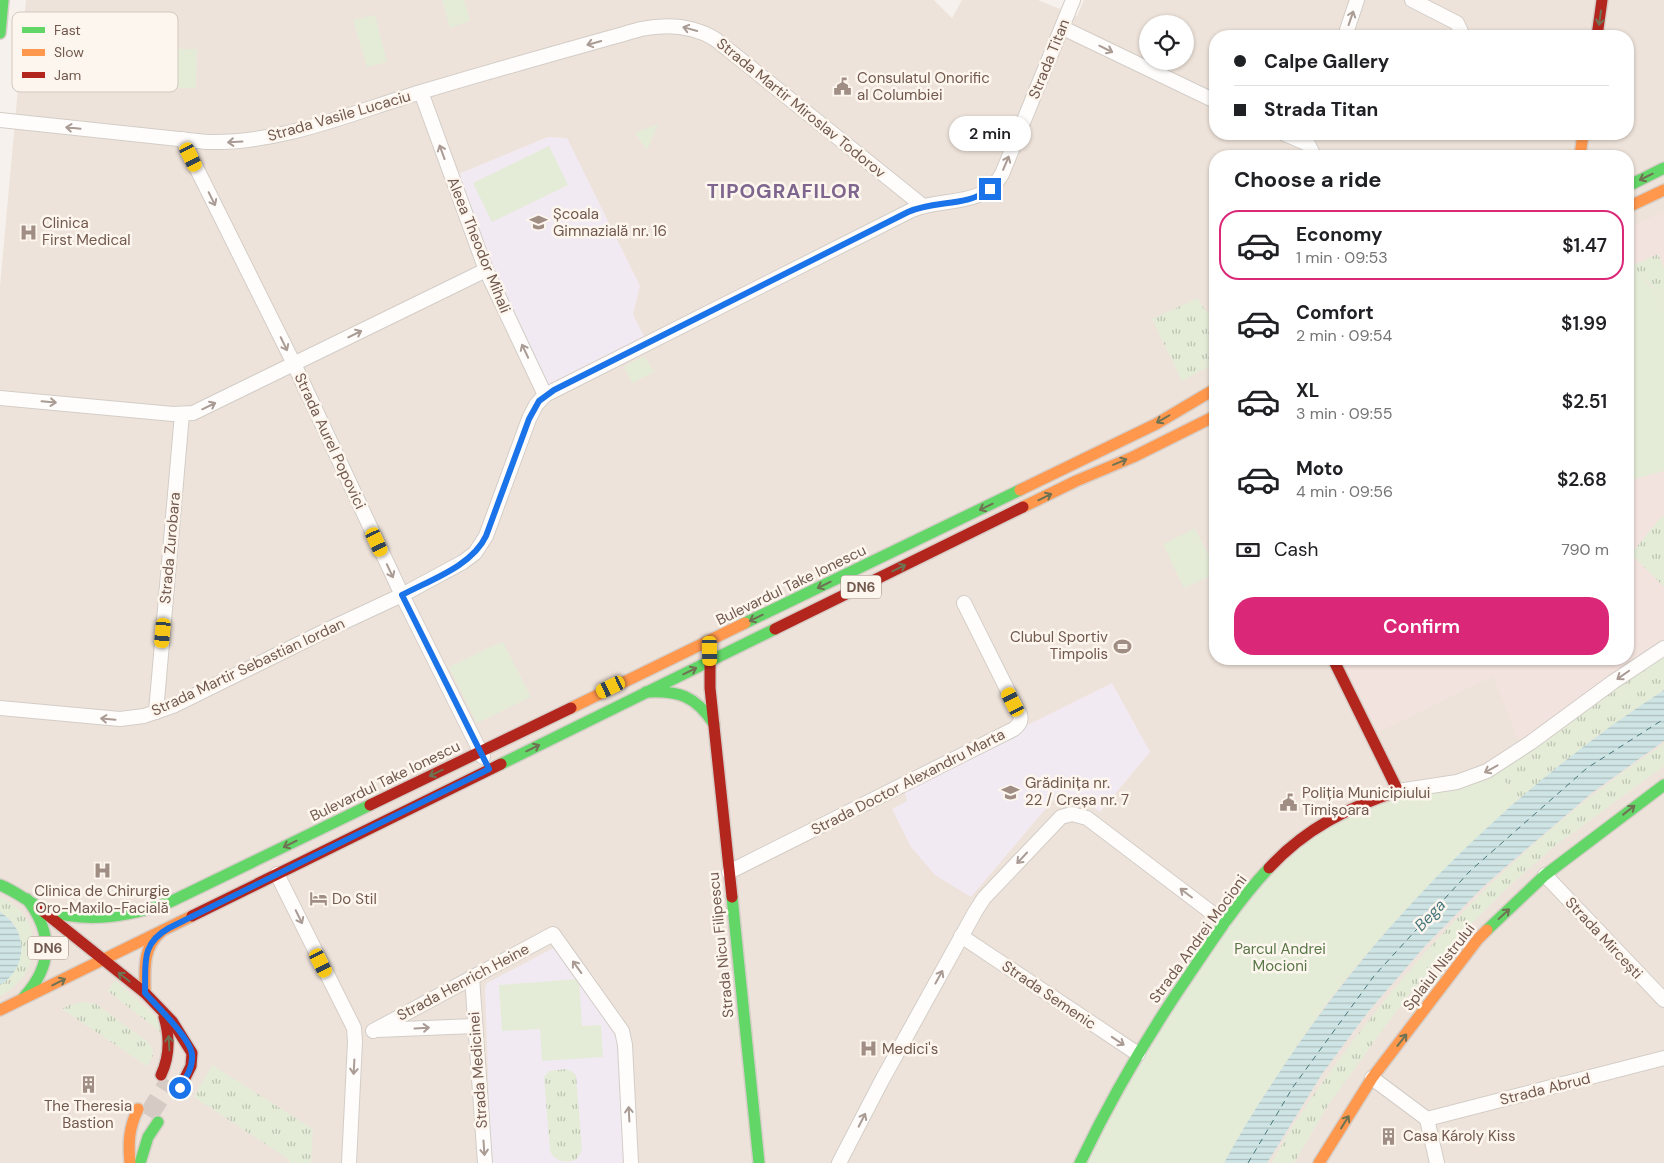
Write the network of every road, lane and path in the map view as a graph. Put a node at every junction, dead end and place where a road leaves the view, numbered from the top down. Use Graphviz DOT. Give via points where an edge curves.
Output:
graph roads {
  1 [pos="3,0"];
  2 [pos="1073,0"];
  3 [pos="1357,0"];
  4 [pos="1412,0"];
  5 [pos="1602,0"];
  6 [pos="1062,28"];
  7 [pos="641,29"];
  8 [pos="1347,30"];
  9 [pos="1460,30"];
  10 [pos="1598,30"];
  11 [pos="0,33"];
  12 [pos="421,92"];
  13 [pos="1209,98"];
  14 [pos="0,120"];
  15 [pos="182,140"];
  16 [pos="1299,140"];
  17 [pos="1311,145"];
  18 [pos="1664,168"];
  19 [pos="1634,183"];
  20 [pos="1664,190"];
  21 [pos="1634,204"];
  22 [pos="923,206"];
  23 [pos="486,270"];
  24 [pos="294,364"];
  25 [pos="546,395"];
  26 [pos="0,398"];
  27 [pos="1209,406"];
  28 [pos="1209,407"];
  29 [pos="182,414"];
  30 [pos="402,595"];
  31 [pos="964,603"];
  32 [pos="710,641"];
  33 [pos="1664,648"];
  34 [pos="710,661"];
  35 [pos="1336,665"];
  36 [pos="646,692"];
  37 [pos="0,708"];
  38 [pos="156,712"];
  39 [pos="714,725"];
  40 [pos="480,751"];
  41 [pos="489,769"];
  42 [pos="1664,785"];
  43 [pos="1398,791"];
  44 [pos="729,872"];
  45 [pos="277,874"];
  46 [pos="1545,875"];
  47 [pos="0,883"];
  48 [pos="19,894"];
  49 [pos="1224,922"];
  50 [pos="169,928"];
  51 [pos="961,936"];
  52 [pos="103,960"];
  53 [pos="472,977"];
  54 [pos="145,993"];
  55 [pos="1664,1000"];
  56 [pos="15,1004"];
  57 [pos="162,1010"];
  58 [pos="0,1011"];
  59 [pos="475,1026"];
  60 [pos="373,1031"];
  61 [pos="354,1032"];
  62 [pos="179,1033"];
  63 [pos="1138,1054"];
  64 [pos="180,1055"];
  65 [pos="1664,1058"];
  66 [pos="177,1068"];
  67 [pos="1372,1078"];
  68 [pos="171,1082"];
  69 [pos="138,1109"];
  70 [pos="1427,1119"];
  71 [pos="130,1163"];
  72 [pos="135,1163"];
  73 [pos="140,1163"];
  74 [pos="349,1163"];
  75 [pos="485,1163"];
  76 [pos="631,1163"];
  77 [pos="759,1163"];
  78 [pos="839,1163"];
  79 [pos="1080,1163"];
  80 [pos="1319,1163"];
  81 [pos="1437,1163"];
  1 -- 11 [label="main road"];
  2 -- 6 [label="street, Strada Titan"];
  8 -- 3 [label="street, one-way"];
  4 -- 9 [label="street" via="1457,23"];
  5 -- 10 [label="main road, one-way"];
  6 -- 13 [label="street, one-way"];
  22 -- 6 [label="street, Strada Titan, one-way" via="974,198 996,183"];
  7 -- 12 [label="street, Strada Vasile Lucaciu, one-way"];
  22 -- 7 [label="street, Strada Martir Miroslav Todorov, one-way" via="711,37 678,26"];
  12 -- 15 [label="street, Strada Vasile Lucaciu, one-way" via="263,139 227,142"];
  23 -- 12 [label="street, Aleea Theodor Mihali, one-way"];
  15 -- 14 [label="street, Strada Vasile Lucaciu, one-way"];
  15 -- 24 [label="street, Strada Aurel Popovici, one-way"];
  16 -- 17 [label="street"];
  18 -- 19 [label="main road, one-way"];
  20 -- 21 [label="main road"];
  22 -- 25 [label="street, Strada Titan"];
  24 -- 23 [label="street, one-way"];
  25 -- 23 [label="street, Aleea Theodor Mihali, one-way"];
  29 -- 24 [label="street, one-way" via="198,411"];
  24 -- 30 [label="street, Strada Aurel Popovici, one-way"];
  25 -- 30 [label="street, Strada Martir Sebastian Iordan" via="531,414 482,545 468,559"];
  26 -- 29 [label="street, one-way"];
  27 -- 32 [label="main road, Bulevardul Take Ionescu / DN6, one-way" via="1156,424"];
  34 -- 28 [label="main road, Bulevardul Take Ionescu / DN6, one-way" via="1076,481 1132,457"];
  29 -- 38 [label="street, Strada Zurobara"];
  30 -- 38 [label="street, Strada Martir Sebastian Iordan"];
  30 -- 40 [label="street, Strada Aurel Popovici"];
  31 -- 44 [label="street, Strada Doctor Alexandru Marta" via="1020,715 1019,724"];
  32 -- 34 [label="main road, Strada Nicu Filipescu"];
  32 -- 40 [label="main road, Bulevardul Take Ionescu / DN6"];
  33 -- 43 [label="street, one-way" via="1487,771 1457,782"];
  36 -- 34 [label="main road, Bulevardul Take Ionescu / DN6, one-way"];
  34 -- 39 [label="main road, Strada Nicu Filipescu"];
  35 -- 43 [label="main road"];
  36 -- 39 [label="main road" via="662,690 691,698"];
  41 -- 36 [label="main road, Bulevardul Take Ionescu / DN6, one-way"];
  38 -- 37 [label="street, Strada Martir Sebastian Iordan, one-way" via="120,719"];
  39 -- 44 [label="main road, Strada Nicu Filipescu"];
  40 -- 41 [label="street, Strada Aurel Popovici"];
  40 -- 48 [label="main road, Bulevardul Take Ionescu / DN6, one-way" via="190,894 149,910 104,917 72,915 43,908"];
  41 -- 45 [label="main road, Bulevardul Take Ionescu / DN6"];
  46 -- 42 [label="main road, Splaiul Nistrului, one-way"];
  43 -- 49 [label="main road, Strada Andrei Mocioni" via="1357,806 1307,834 1257,882"];
  44 -- 77 [label="main road, Strada Nicu Filipescu"];
  45 -- 50 [label="main road, Bulevardul Take Ionescu / DN6"];
  45 -- 61 [label="street, one-way"];
  46 -- 55 [label="street, Strada Mircești"];
  67 -- 46 [label="main road, Splaiul Nistrului, one-way" via="1478,939"];
  47 -- 48 [label="main road, DN6"];
  48 -- 52 [label="main road"];
  48 -- 56 [label="main road, DN6" via="34,908 43,923 48,951 36,984"];
  49 -- 51 [label="street, one-way" via="1087,818 1070,814 1055,822 984,898"];
  49 -- 63 [label="main road, Strada Andrei Mocioni"];
  50 -- 52 [label="main road, Bulevardul Take Ionescu / DN6"];
  50 -- 54 [label="main road" via="156,936 147,950"];
  51 -- 63 [label="street, Strada Semenic, one-way"];
  78 -- 51 [label="street, one-way"];
  54 -- 52 [label="main road, one-way"];
  56 -- 52 [label="main road, DN6, one-way"];
  53 -- 59 [label="street, Strada Medicinei"];
  53 -- 60 [label="street, Strada Henrich Heine"];
  76 -- 53 [label="street, Strada Henrich Heine, one-way" via="624,1035 553,934"];
  54 -- 57 [label="main road"];
  56 -- 58 [label="street"];
  57 -- 62 [label="main road"];
  68 -- 57 [label="main road, one-way" via="170,1045"];
  60 -- 59 [label="street, one-way"];
  59 -- 75 [label="street, Strada Medicinei, one-way"];
  60 -- 61 [label="street"];
  61 -- 74 [label="street, one-way"];
  62 -- 64 [label="main road"];
  62 -- 68 [label="main road" via="192,1053 191,1066"];
  63 -- 79 [label="main road, Strada Andrei Mocioni"];
  65 -- 70 [label="street, Strada Abrud"];
  66 -- 68 [label="main road"];
  67 -- 70 [label="street"];
  80 -- 67 [label="main road, Splaiul Nistrului, one-way"];
  69 -- 71 [label="main road" via="129,1130"];
  70 -- 81 [label="street"];
  72 -- 73 [label="main road" via="139,1132 153,1119"];
}
